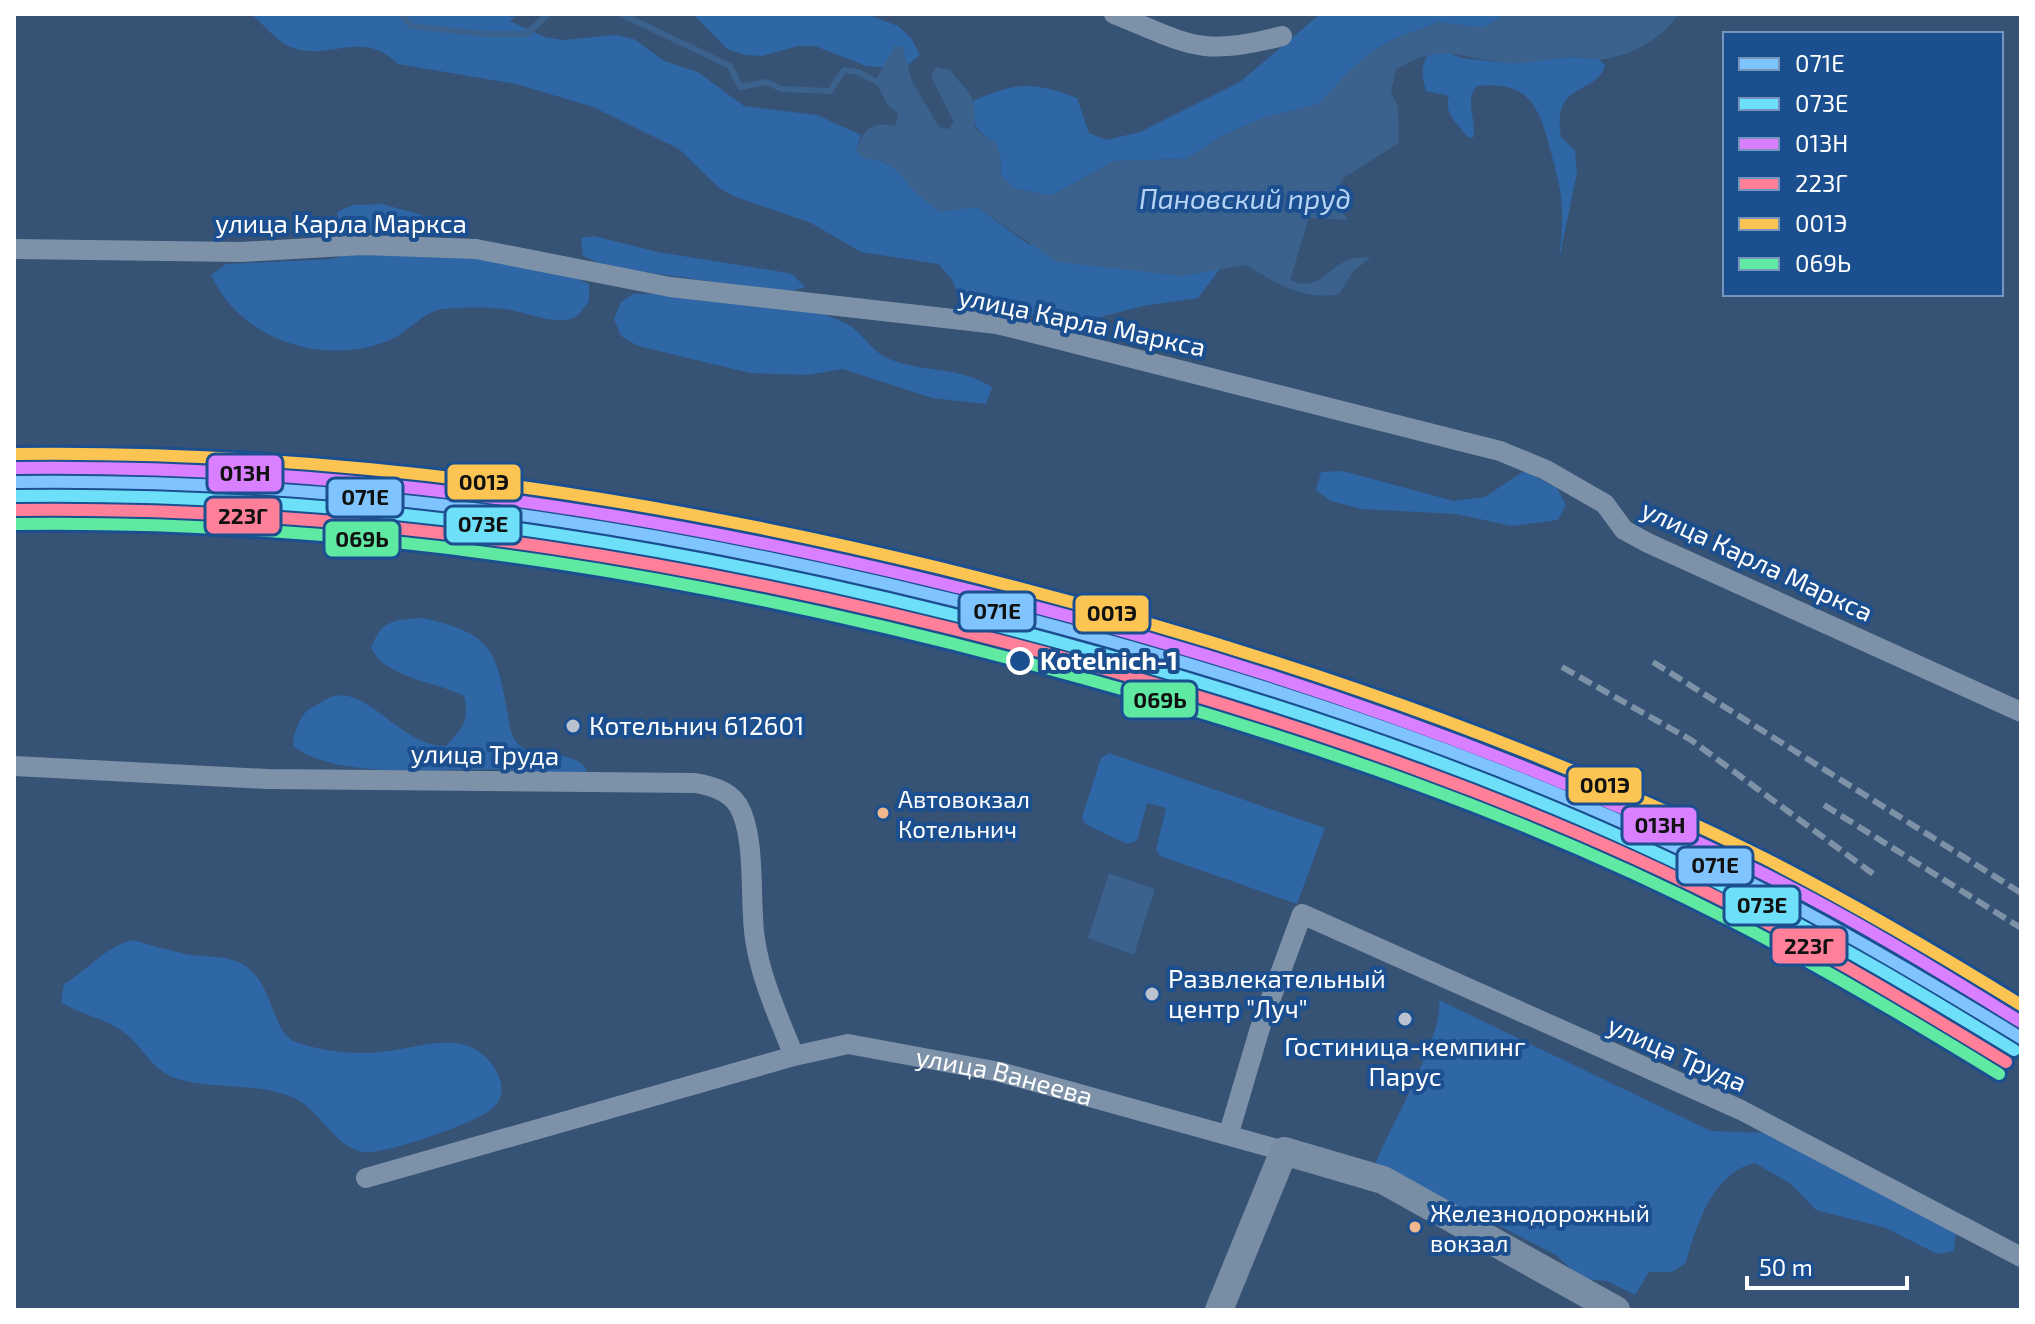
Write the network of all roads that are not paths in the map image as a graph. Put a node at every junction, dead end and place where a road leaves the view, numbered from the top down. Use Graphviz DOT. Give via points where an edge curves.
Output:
graph roads {
  1 [pos="1123,16"];
  2 [pos="1282,36"];
  3 [pos="14,249"];
  4 [pos="2021,712"];
  5 [pos="14,766"];
  6 [pos="794,1056"];
  7 [pos="1229,1133"];
  8 [pos="1284,1151"];
  9 [pos="366,1178"];
  10 [pos="2021,1257"];
  11 [pos="1219,1310"];
  12 [pos="1616,1310"];
  1 -- 2 [label="street" via="1180,42 1212,49 1240,48"];
  3 -- 4 [label="street, улица Карла Маркса" via="476,249 670,287 997,324 1500,451 1605,504 1624,530 1648,543"];
  5 -- 6 [label="street, улица Труда" via="267,779 695,783 719,789 737,803 745,823 755,939 764,980"];
  6 -- 7 [label="street, улица Ванеева" via="848,1044 1000,1072"];
  6 -- 9 [label="street, улица Ванеева"];
  7 -- 8 [label="street, улица Ванеева"];
  7 -- 10 [label="street, улица Труда" via="1302,914 1741,1110"];
  8 -- 11 [label="street"];
  8 -- 12 [label="street, улица Ванеева" via="1383,1180"];
}
